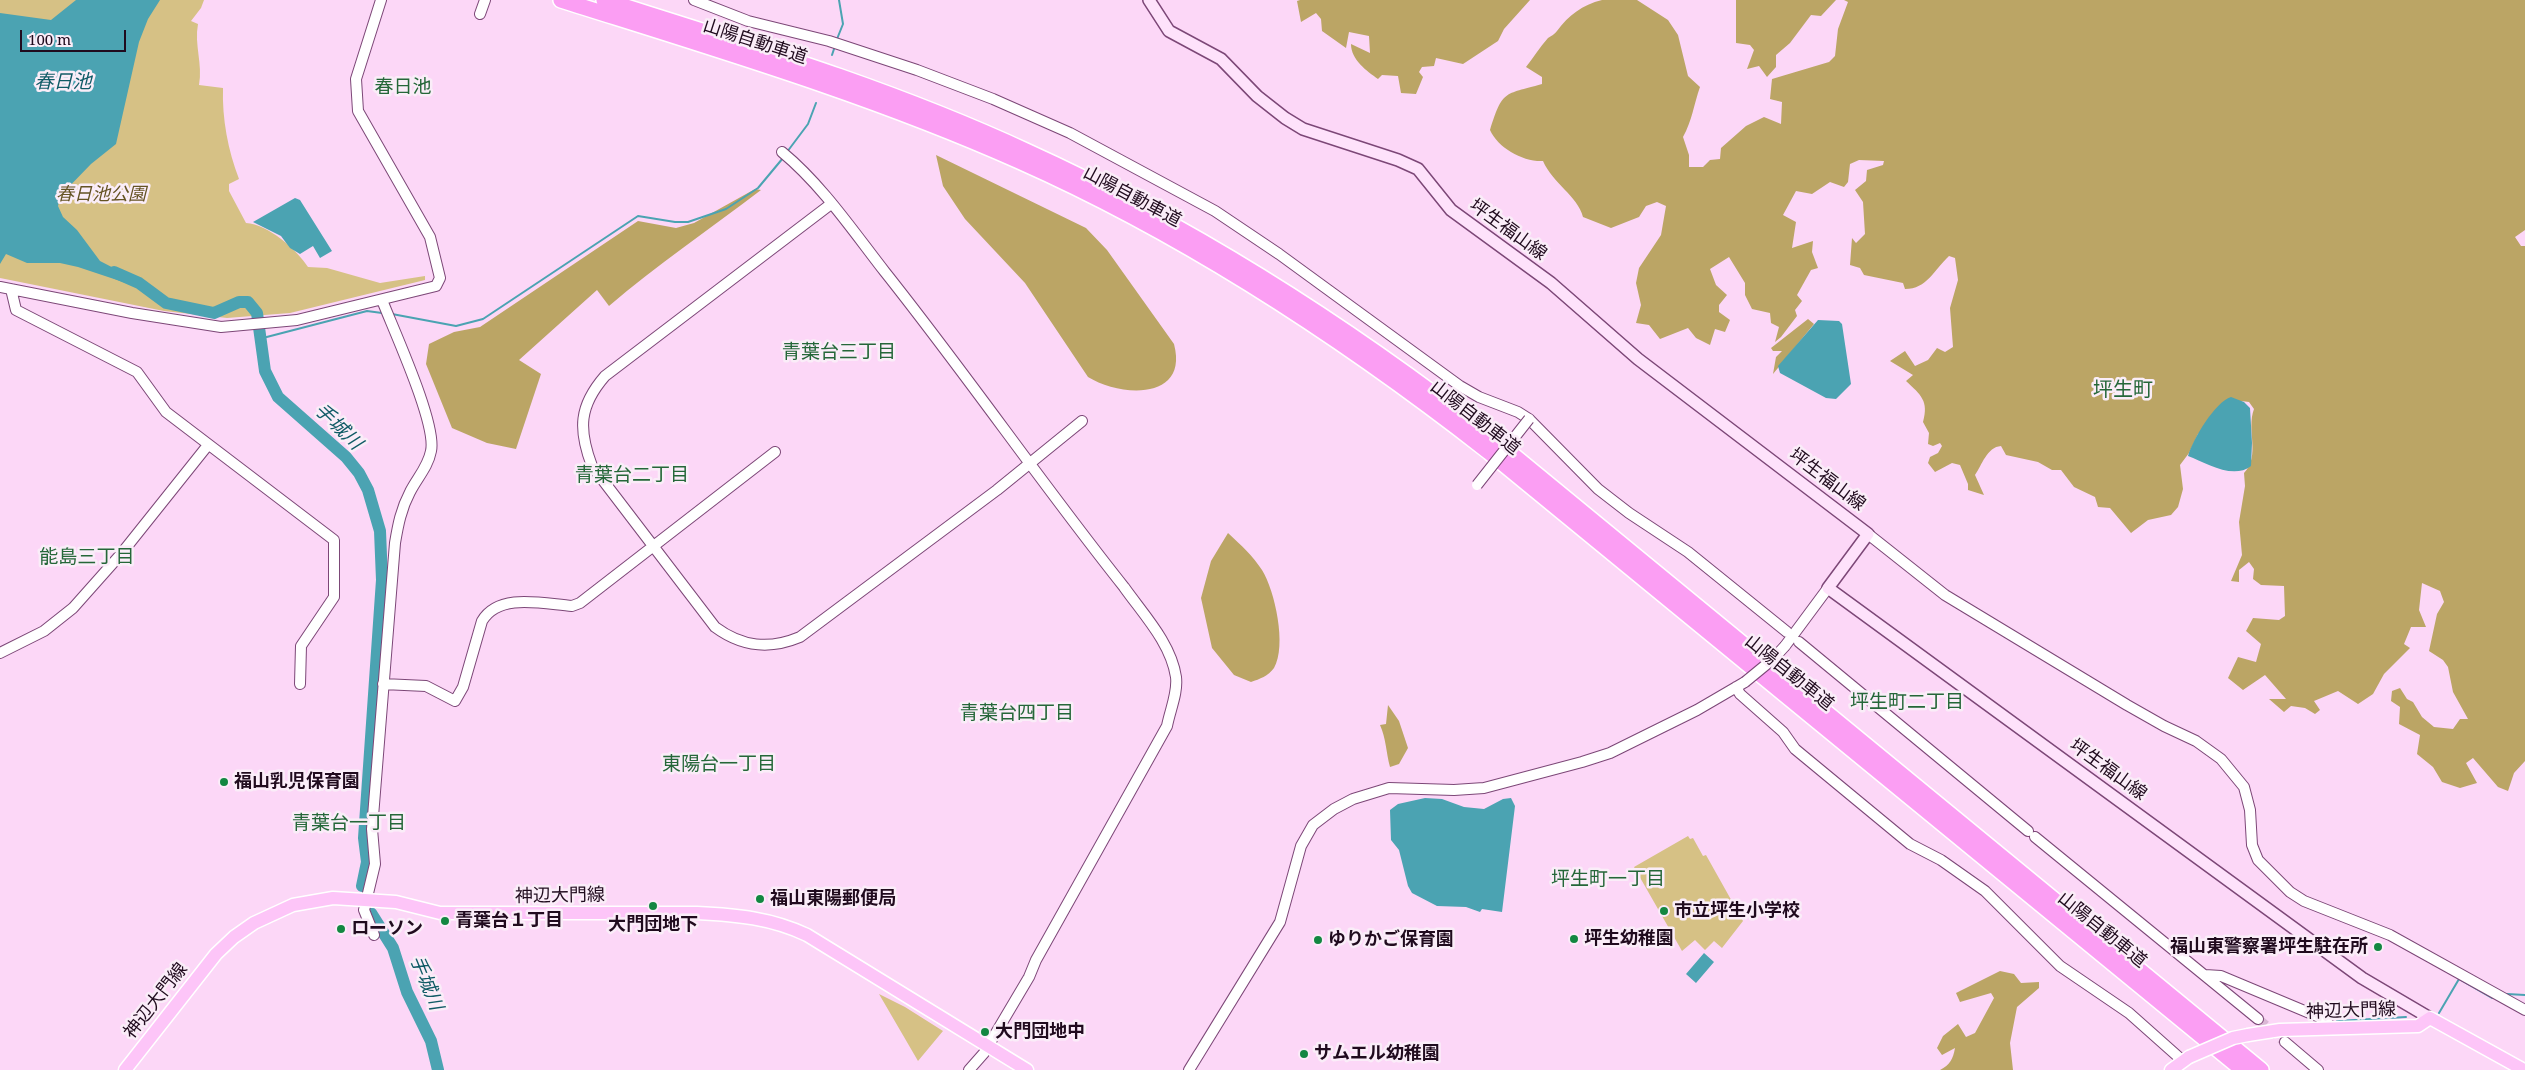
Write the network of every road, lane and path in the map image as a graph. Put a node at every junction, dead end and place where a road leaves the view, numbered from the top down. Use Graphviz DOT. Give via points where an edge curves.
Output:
graph roads {
  1 [pos="381,0"];
  2 [pos="485,0"];
  3 [pos="561,0"];
  4 [pos="604,0"];
  5 [pos="694,0"];
  6 [pos="1149,0"];
  7 [pos="480,14"];
  8 [pos="700,37"];
  9 [pos="784,153"];
  10 [pos="831,204"];
  11 [pos="0,287"];
  12 [pos="11,289"];
  13 [pos="386,309"];
  14 [pos="1529,419"];
  15 [pos="1082,421"];
  16 [pos="208,445"];
  17 [pos="775,452"];
  18 [pos="1030,463"];
  19 [pos="1477,485"];
  20 [pos="1868,534"];
  21 [pos="652,546"];
  22 [pos="1828,588"];
  23 [pos="1787,632"];
  24 [pos="1799,642"];
  25 [pos="0,653"];
  26 [pos="300,684"];
  27 [pos="383,684"];
  28 [pos="1741,684"];
  29 [pos="367,899"];
  30 [pos="374,935"];
  31 [pos="2205,976"];
  32 [pos="2233,981"];
  33 [pos="2224,992"];
  34 [pos="2525,1010"];
  35 [pos="2430,1018"];
  36 [pos="2258,1019"];
  37 [pos="2328,1029"];
  38 [pos="2285,1042"];
  39 [pos="988,1046"];
  40 [pos="2186,1059"];
  41 [pos="125,1070"];
  42 [pos="969,1070"];
  43 [pos="1027,1070"];
  44 [pos="1189,1070"];
  45 [pos="2171,1070"];
  46 [pos="2243,1070"];
  47 [pos="2262,1070"];
  48 [pos="2318,1070"];
  49 [pos="2524,1070"];
  1 -- 13 [label="street" via="356,79 358,111 430,237 440,278 436,286"];
  2 -- 7 [label="street"];
  3 -- 8 [label="highway, 山陽自動車道"];
  4 -- 8 [label="highway, 山陽自動車道"];
  5 -- 14 [label="street" via="748,21 837,44 994,99 1070,133 1216,211 1460,386"];
  6 -- 20 [label="main road, 坪生福山線" via="1169,31 1221,59 1257,96 1285,118 1303,129 1418,169 1451,210 1540,275 1638,359"];
  8 -- 46 [label="highway, 山陽自動車道" via="711,48 920,119 1019,161 1173,239 1331,335 1496,457"];
  8 -- 47 [label="highway, 山陽自動車道" via="724,38 924,108 1050,162 1187,232 1337,324 1444,401 1541,477"];
  9 -- 10 [label="street"];
  10 -- 18 [label="street"];
  10 -- 21 [label="street" via="605,376 591,396 583,431 592,466"];
  11 -- 12 [label="street"];
  12 -- 13 [label="street" via="222,327"];
  12 -- 16 [label="street" via="16,310 137,372 166,412"];
  13 -- 27 [label="street" via="433,439 431,453 399,515"];
  14 -- 19 [label="street, bridge"];
  14 -- 23 [label="street" via="1598,489 1688,552"];
  15 -- 18 [label="street"];
  16 -- 25 [label="street" via="80,601 44,631"];
  16 -- 26 [label="street" via="334,540 334,597 301,646"];
  17 -- 21 [label="street"];
  18 -- 21 [label="street" via="806,633 785,644 755,645 726,635 704,615"];
  18 -- 39 [label="street" via="1154,628 1170,656 1176,678 1175,694 1167,726"];
  20 -- 22 [label="main road, 坪生福山線"];
  20 -- 34 [label="street" via="1945,595 2119,700 2196,741 2221,759 2244,787 2250,810 2252,845 2258,860 2290,892 2304,901 2390,935"];
  21 -- 27 [label="street" via="580,603 572,606 513,603 487,612 455,701 426,686"];
  22 -- 28 [label="street, bridge" via="1785,646"];
  22 -- 35 [label="main road, 坪生福山線" via="2362,978"];
  24 -- 31 [label="street"];
  27 -- 29 [label="street" via="372,830 375,864"];
  28 -- 40 [label="street" via="1740,694 1784,732 1795,749 1910,844 1941,860 1985,891 2060,966 2129,1013"];
  28 -- 44 [label="street" via="1610,753 1582,762 1484,788 1389,788 1353,799 1334,809 1313,825 1301,846 1280,922"];
  29 -- 30 [label="street" via="364,910"];
  29 -- 39 [label="main road, 神辺大門線" via="396,902 440,913 697,913 770,920 807,936"];
  29 -- 41 [label="main road, 神辺大門線" via="332,898 293,905 254,923 234,937 196,977"];
  31 -- 32 [label="street" via="2221,976"];
  31 -- 33 [label="street"];
  32 -- 33 [label="street" via="2225,982"];
  32 -- 37 [label="street" via="2319,1017 2328,1023"];
  33 -- 36 [label="street"];
  35 -- 37 [label="main road, 神辺大門線" via="2418,1026"];
  35 -- 49 [label="main road"];
  37 -- 40 [label="main road, 神辺大門線, bridge" via="2280,1030 2233,1038"];
  38 -- 48 [label="street"];
  39 -- 42 [label="street"];
  39 -- 43 [label="main road, 神辺大門線"];
  40 -- 45 [label="main road, 神辺大門線"];
}
